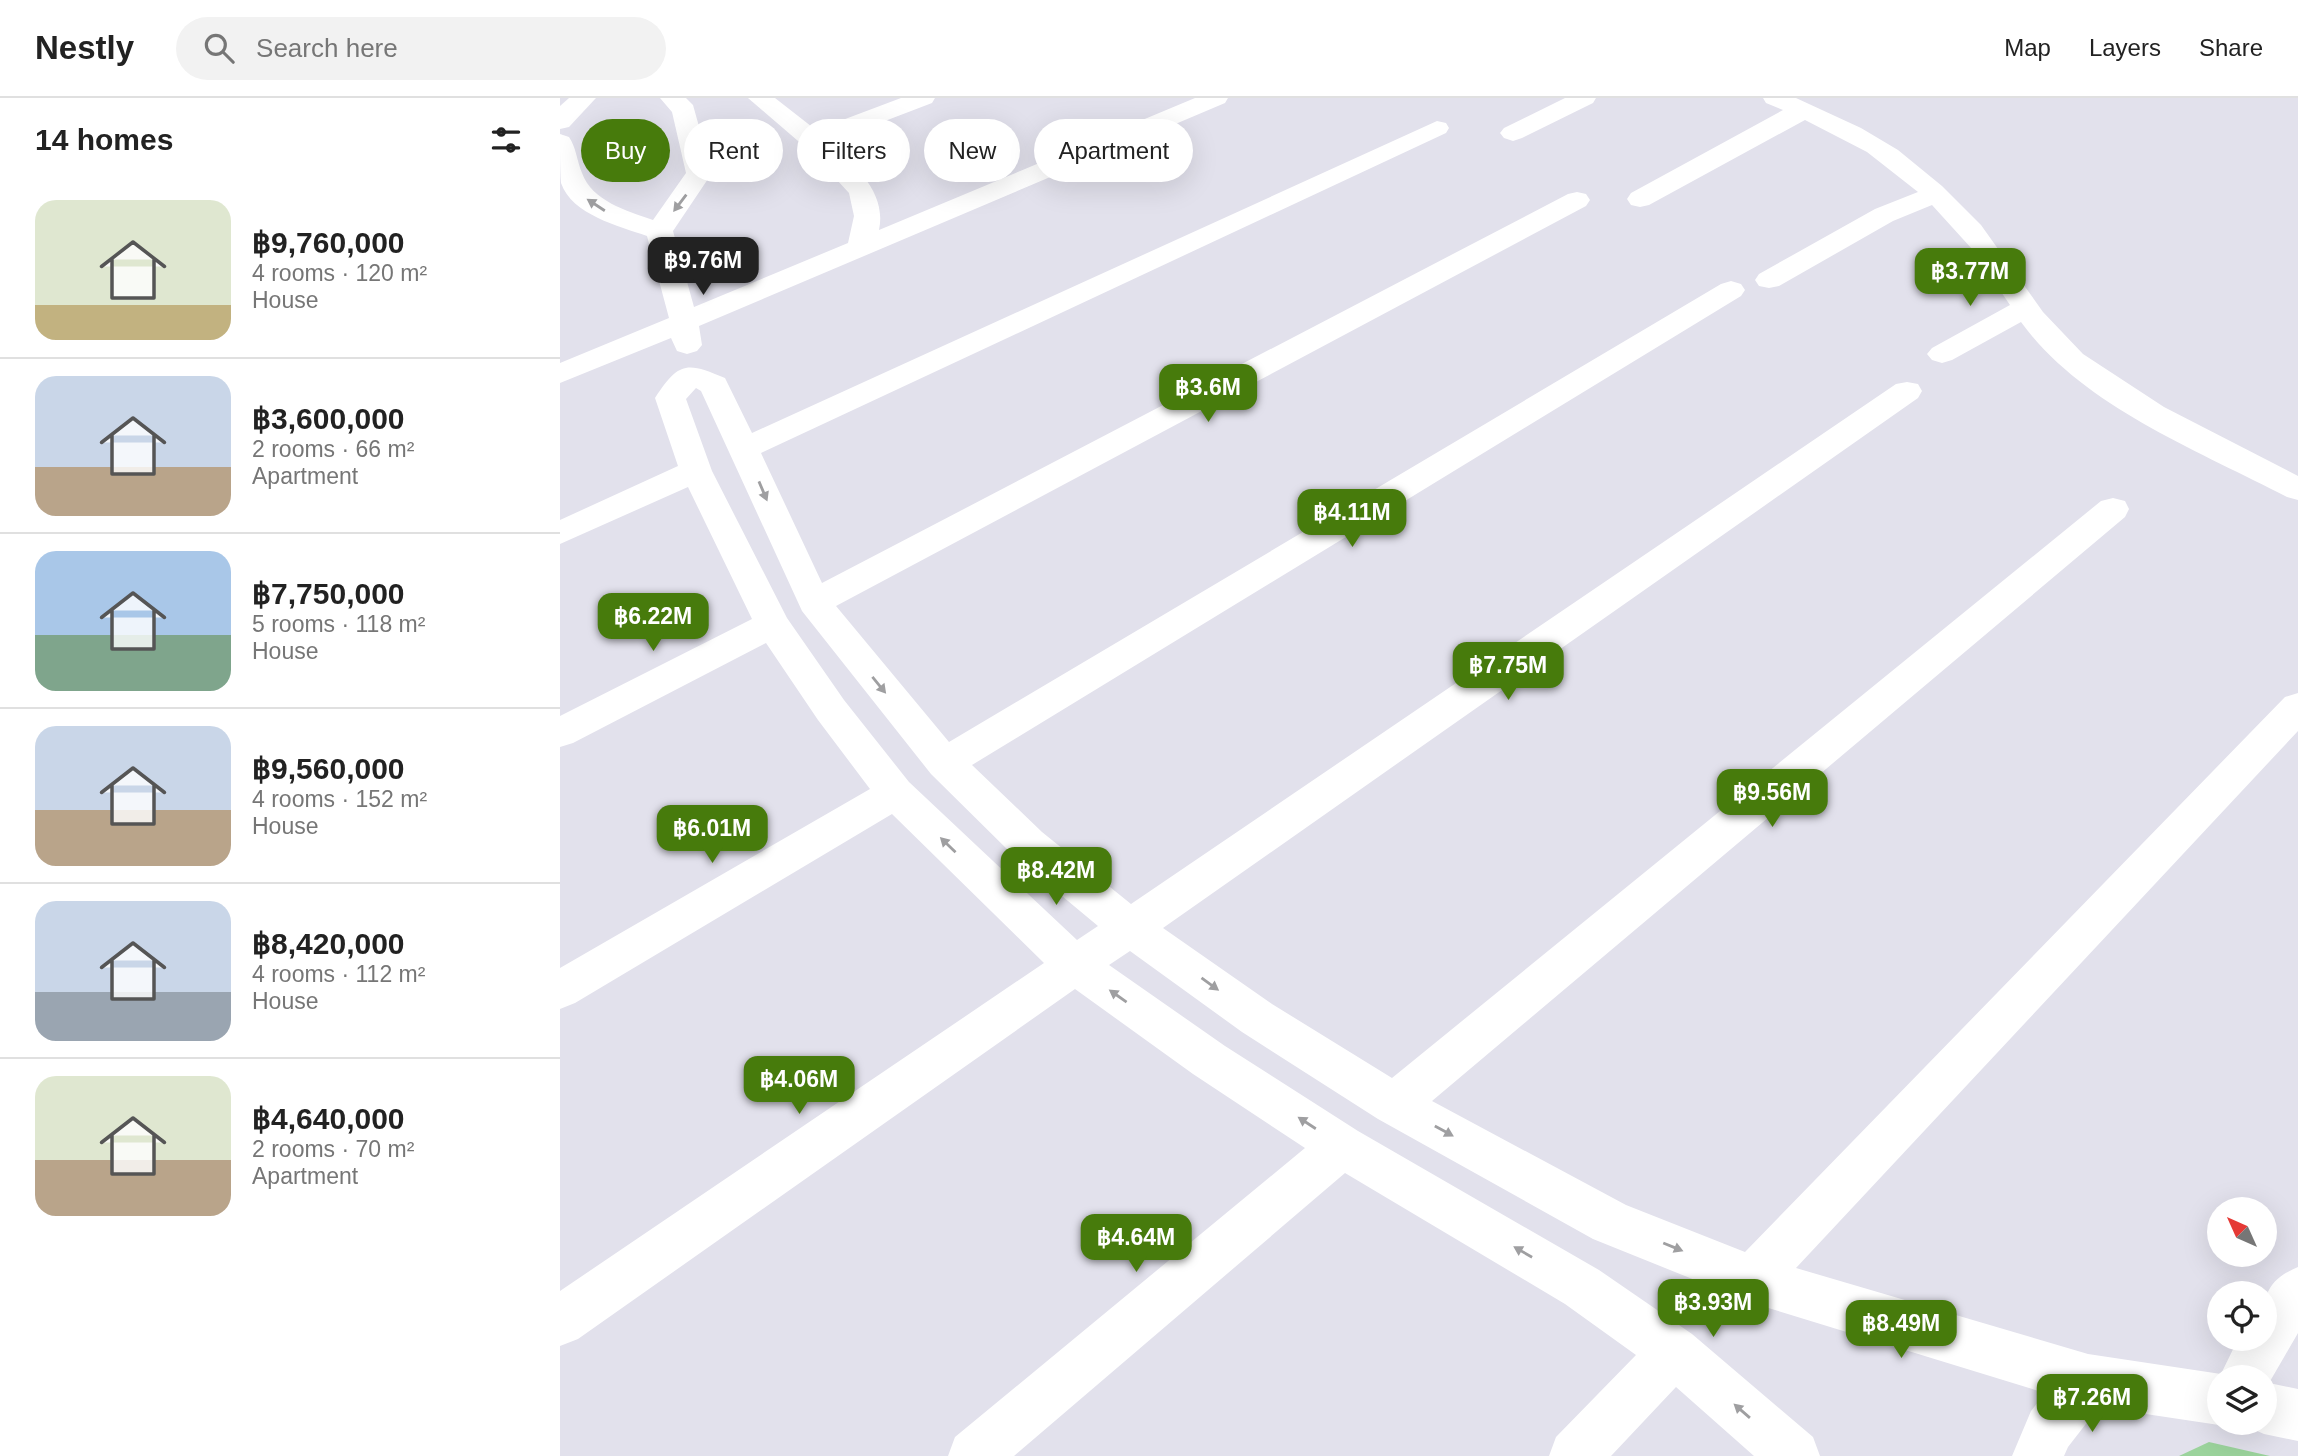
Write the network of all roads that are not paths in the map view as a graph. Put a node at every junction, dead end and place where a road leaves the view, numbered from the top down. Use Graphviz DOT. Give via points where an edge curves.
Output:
graph roads {
  1 [pos="585,98"];
  2 [pos="672,98"];
  3 [pos="761,98"];
  4 [pos="923,98"];
  5 [pos="1216,98"];
  6 [pos="1584,98"];
  7 [pos="1775,98"];
  8 [pos="1802,110"];
  9 [pos="868,119"];
  10 [pos="560,122"];
  11 [pos="1437,128"];
  12 [pos="797,129"];
  13 [pos="1513,133"];
  14 [pos="560,142"];
  15 [pos="856,182"];
  16 [pos="1934,195"];
  17 [pos="1640,199"];
  18 [pos="1577,200"];
  19 [pos="659,231"];
  20 [pos="860,247"];
  21 [pos="1769,280"];
  22 [pos="1731,290"];
  23 [pos="2024,309"];
  24 [pos="684,321"];
  25 [pos="1942,354"];
  26 [pos="560,374"];
  27 [pos="691,375"];
  28 [pos="1907,391"];
  29 [pos="745,447"];
  30 [pos="696,471"];
  31 [pos="2298,489"];
  32 [pos="2113,509"];
  33 [pos="560,533"];
  34 [pos="814,602"];
  35 [pos="772,624"];
  36 [pos="2298,707"];
  37 [pos="560,733"];
  38 [pos="945,763"];
  39 [pos="895,793"];
  40 [pos="1130,928"];
  41 [pos="1076,965"];
  42 [pos="560,990"];
  43 [pos="1394,1104"];
  44 [pos="1342,1146"];
  45 [pos="1752,1279"];
  46 [pos="2298,1292"];
  47 [pos="560,1321"];
  48 [pos="1674,1352"];
  49 [pos="2251,1365"];
  50 [pos="2088,1380"];
  51 [pos="2207,1397"];
  52 [pos="2277,1411"];
  53 [pos="2298,1415"];
  54 [pos="974,1456"];
  55 [pos="1575,1456"];
  56 [pos="1794,1456"];
  57 [pos="2038,1456"];
  1 -- 10 [label="street"];
  2 -- 19 [label="street, one-way" via="684,110 699,173"];
  3 -- 12 [label="street"];
  4 -- 9 [label="street"];
  5 -- 20 [label="street"];
  6 -- 13 [label="street"];
  7 -- 8 [label="street"];
  8 -- 16 [label="street" via="1876,147"];
  8 -- 17 [label="street"];
  11 -- 29 [label="street"];
  19 -- 14 [label="street, one-way" via="602,210 586,198 573,183"];
  15 -- 20 [label="street" via="867,203 868,219"];
  16 -- 21 [label="street" via="1884,215"];
  16 -- 23 [label="street" via="1983,244"];
  18 -- 34 [label="street"];
  19 -- 24 [label="street"];
  20 -- 24 [label="street"];
  22 -- 38 [label="street"];
  23 -- 25 [label="street"];
  23 -- 31 [label="street" via="2073,360 2120,392"];
  24 -- 26 [label="street"];
  24 -- 27 [label="street"];
  27 -- 29 [label="street" via="715,385"];
  27 -- 30 [label="street" via="670,398"];
  28 -- 40 [label="street"];
  29 -- 34 [label="street, one-way"];
  30 -- 33 [label="street"];
  30 -- 35 [label="street"];
  32 -- 43 [label="street"];
  34 -- 38 [label="street, one-way"];
  35 -- 37 [label="street"];
  35 -- 39 [label="street"];
  36 -- 45 [label="street"];
  38 -- 40 [label="street" via="1028,844"];
  41 -- 39 [label="street, one-way"];
  39 -- 42 [label="street"];
  40 -- 41 [label="street"];
  40 -- 43 [label="street, one-way" via="1257,1018"];
  44 -- 41 [label="street, one-way" via="1209,1060"];
  41 -- 47 [label="street"];
  43 -- 45 [label="street, one-way" via="1610,1222"];
  48 -- 44 [label="street, one-way" via="1582,1287"];
  44 -- 54 [label="street"];
  45 -- 50 [label="street"];
  46 -- 49 [label="street"];
  48 -- 55 [label="street"];
  56 -- 48 [label="street, one-way"];
  50 -- 51 [label="street"];
  50 -- 57 [label="street" via="2049,1429"];
  52 -- 53 [label="street"];
}
